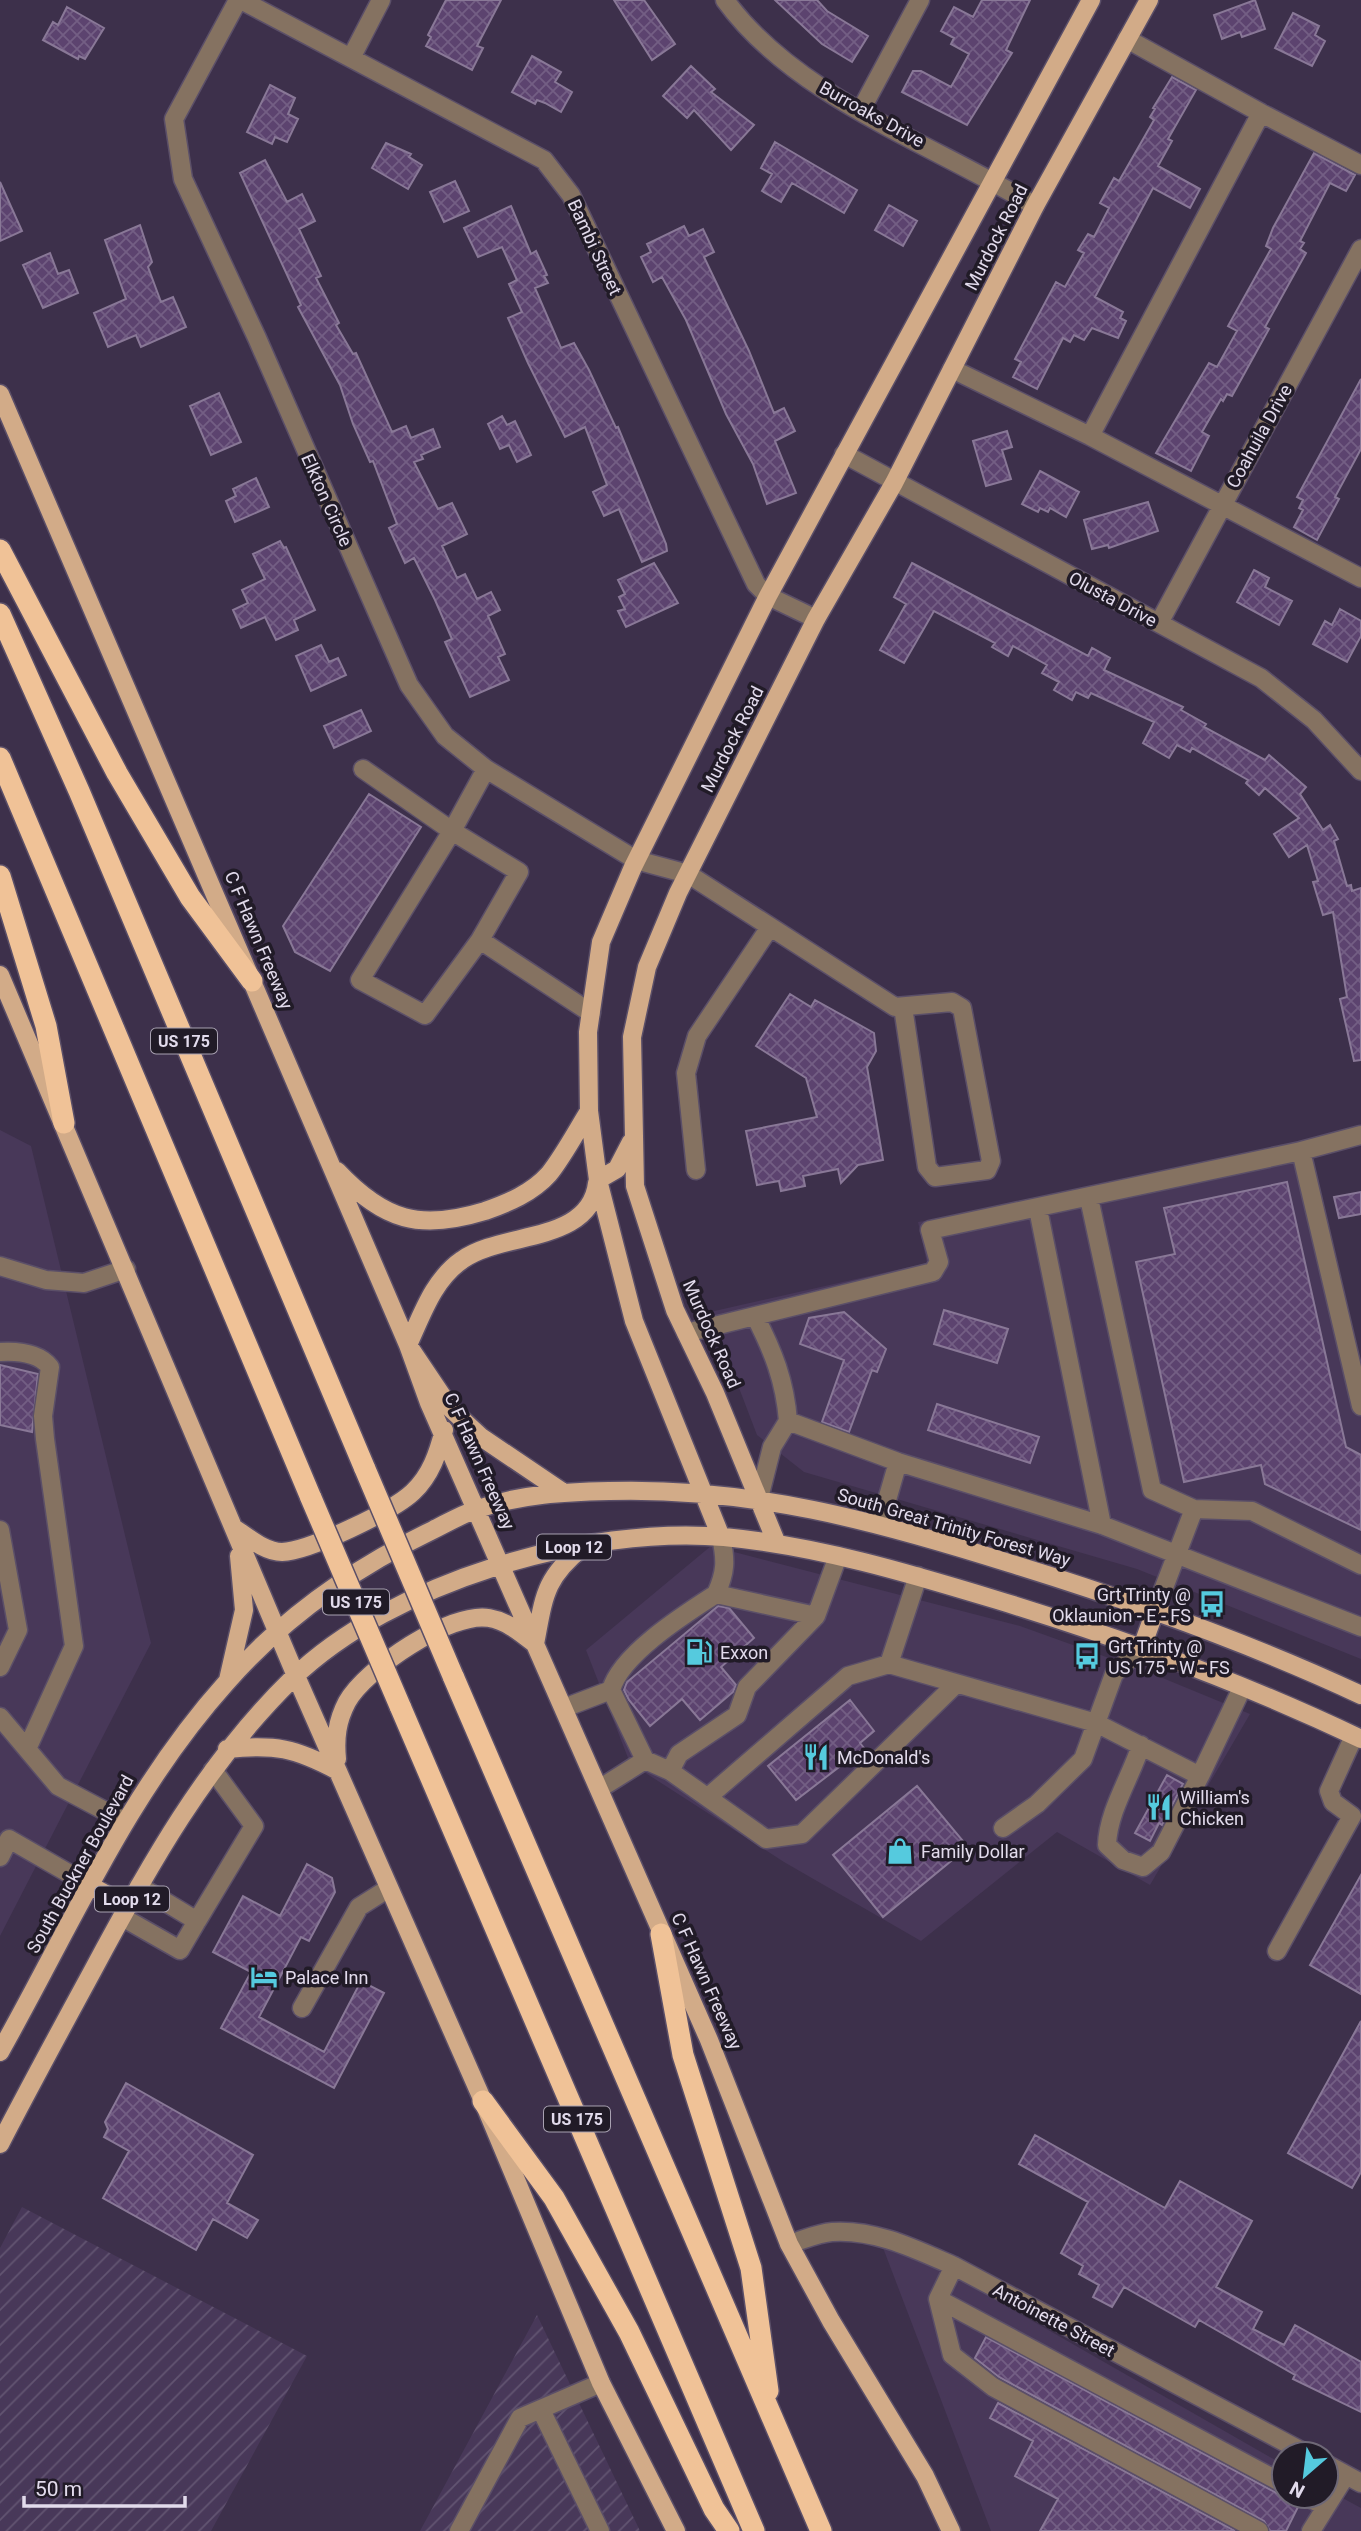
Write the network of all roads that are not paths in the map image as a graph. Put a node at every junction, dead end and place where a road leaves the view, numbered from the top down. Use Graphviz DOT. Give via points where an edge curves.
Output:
graph roads {
  1 [pos="240,0"];
  2 [pos="382,0"];
  3 [pos="725,0"];
  4 [pos="920,0"];
  5 [pos="1091,0"];
  6 [pos="1149,0"];
  7 [pos="1127,39"];
  8 [pos="351,58"];
  9 [pos="861,110"];
  10 [pos="1261,113"];
  11 [pos="1361,165"];
  12 [pos="995,181"];
  13 [pos="1035,206"];
  14 [pos="1361,249"];
  15 [pos="952,369"];
  16 [pos="0,394"];
  17 [pos="1090,436"];
  18 [pos="844,454"];
  19 [pos="894,483"];
  20 [pos="1221,507"];
  21 [pos="0,550"];
  22 [pos="1361,578"];
  23 [pos="768,596"];
  24 [pos="0,614"];
  25 [pos="816,619"];
  26 [pos="1158,624"];
  27 [pos="0,758"];
  28 [pos="363,769"];
  29 [pos="486,769"];
  30 [pos="1361,771"];
  31 [pos="452,831"];
  32 [pos="636,860"];
  33 [pos="688,874"];
  34 [pos="0,876"];
  35 [pos="770,927"];
  36 [pos="480,940"];
  37 [pos="0,975"];
  38 [pos="252,981"];
  39 [pos="904,1007"];
  40 [pos="591,1013"];
  41 [pos="589,1111"];
  42 [pos="64,1123"];
  43 [pos="1361,1135"];
  44 [pos="633,1137"];
  45 [pos="1301,1151"];
  46 [pos="327,1160"];
  47 [pos="696,1170"];
  48 [pos="597,1180"];
  49 [pos="1089,1198"];
  50 [pos="1038,1209"];
  51 [pos="0,1266"];
  52 [pos="125,1269"];
  53 [pos="755,1316"];
  54 [pos="687,1333"];
  55 [pos="408,1345"];
  56 [pos="0,1352"];
  57 [pos="1361,1406"];
  58 [pos="788,1421"];
  59 [pos="444,1430"];
  60 [pos="898,1462"];
  61 [pos="561,1491"];
  62 [pos="701,1492"];
  63 [pos="760,1498"];
  64 [pos="477,1509"];
  65 [pos="1194,1509"];
  66 [pos="880,1524"];
  67 [pos="1102,1525"];
  68 [pos="234,1528"];
  69 [pos="0,1530"];
  70 [pos="721,1537"];
  71 [pos="587,1544"];
  72 [pos="777,1544"];
  73 [pos="1178,1552"];
  74 [pos="838,1556"];
  75 [pos="1361,1565"];
  76 [pos="501,1567"];
  77 [pos="918,1576"];
  78 [pos="716,1594"];
  79 [pos="1155,1611"];
  80 [pos="816,1616"];
  81 [pos="1361,1627"];
  82 [pos="278,1630"];
  83 [pos="536,1644"];
  84 [pos="1142,1647"];
  85 [pos="889,1664"];
  86 [pos="0,1667"];
  87 [pos="296,1676"];
  88 [pos="228,1680"];
  89 [pos="956,1684"];
  90 [pos="1242,1688"];
  91 [pos="611,1690"];
  92 [pos="1361,1695"];
  93 [pos="564,1708"];
  94 [pos="0,1717"];
  95 [pos="1096,1723"];
  96 [pos="1358,1737"];
  97 [pos="1142,1745"];
  98 [pos="27,1749"];
  99 [pos="227,1749"];
  100 [pos="645,1760"];
  101 [pos="213,1770"];
  102 [pos="338,1771"];
  103 [pos="670,1771"];
  104 [pos="1200,1776"];
  105 [pos="599,1789"];
  106 [pos="708,1797"];
  107 [pos="1357,1818"];
  108 [pos="124,1821"];
  109 [pos="1003,1828"];
  110 [pos="0,1857"];
  111 [pos="89,1885"];
  112 [pos="139,1886"];
  113 [pos="389,1888"];
  114 [pos="125,1911"];
  115 [pos="197,1921"];
  116 [pos="661,1934"];
  117 [pos="1277,1951"];
  118 [pos="302,2008"];
  119 [pos="5,2031"];
  120 [pos="0,2052"];
  121 [pos="483,2101"];
  122 [pos="7,2114"];
  123 [pos="0,2144"];
  124 [pos="789,2244"];
  125 [pos="954,2266"];
  126 [pos="938,2299"];
  127 [pos="601,2384"];
  128 [pos="541,2410"];
  129 [pos="772,2419"];
  130 [pos="1281,2440"];
  131 [pos="1270,2477"];
  132 [pos="1354,2479"];
  133 [pos="1340,2493"];
  134 [pos="1324,2510"];
  135 [pos="599,2530"];
  136 [pos="459,2531"];
  137 [pos="676,2531"];
  138 [pos="729,2531"];
  139 [pos="754,2531"];
  140 [pos="821,2531"];
  141 [pos="951,2531"];
  142 [pos="1259,2531"];
  143 [pos="1311,2531"];
  1 -- 8 [label="street, Bambi Street"];
  1 -- 29 [label="street, Elkton Circle" via="174,119 183,179 409,685 445,736"];
  2 -- 8 [label="street"];
  3 -- 9 [label="street, Burroaks Drive" via="774,53"];
  4 -- 9 [label="street"];
  5 -- 12 [label="main road, Murdock Road"];
  6 -- 7 [label="main road, Murdock Road"];
  7 -- 10 [label="street"];
  7 -- 13 [label="main road, Murdock Road"];
  8 -- 23 [label="street, Bambi Street" via="544,160 571,195 756,584"];
  9 -- 12 [label="street, Burroaks Drive"];
  10 -- 11 [label="street"];
  10 -- 17 [label="street"];
  12 -- 13 [label="street, Burroaks Drive"];
  12 -- 18 [label="main road, Murdock Road"];
  13 -- 15 [label="main road, Murdock Road"];
  14 -- 20 [label="street, Coahuila Drive"];
  15 -- 17 [label="street"];
  15 -- 19 [label="main road, Murdock Road"];
  16 -- 38 [label="main road, C F Hawn Freeway"];
  17 -- 20 [label="street"];
  18 -- 19 [label="street, Olusta Drive"];
  18 -- 23 [label="main road, Murdock Road"];
  19 -- 25 [label="main road, Murdock Road"];
  19 -- 26 [label="street, Olusta Drive"];
  20 -- 22 [label="street"];
  20 -- 26 [label="street, Coahuila Drive"];
  21 -- 38 [label="highway" via="117,773 190,897"];
  23 -- 25 [label="street, Bambi Street"];
  23 -- 32 [label="main road, Murdock Road"];
  24 -- 129 [label="highway, US 175, bridge"];
  25 -- 33 [label="main road, Murdock Road"];
  26 -- 30 [label="street, Olusta Drive" via="1261,678 1314,720"];
  27 -- 139 [label="highway, US 175, bridge"];
  28 -- 31 [label="street"];
  29 -- 31 [label="street"];
  29 -- 32 [label="street, Elkton Circle"];
  31 -- 36 [label="street" via="519,872"];
  31 -- 36 [label="street" via="360,981 425,1016"];
  32 -- 33 [label="street, Elkton Circle"];
  32 -- 40 [label="main road, Murdock Road" via="601,942"];
  33 -- 35 [label="street, Elkton Circle"];
  33 -- 44 [label="main road, Murdock Road" via="647,967 632,1037"];
  34 -- 42 [label="highway" via="46,1026"];
  35 -- 39 [label="street, Elkton Circle" via="895,1007"];
  35 -- 47 [label="street" via="697,1036 686,1073"];
  36 -- 40 [label="street"];
  37 -- 42 [label="main road"];
  38 -- 46 [label="main road, C F Hawn Freeway"];
  39 -- 39 [label="street" via="952,1002 962,1008 991,1161 987,1170 935,1177 927,1167"];
  40 -- 41 [label="main road, Murdock Road"];
  41 -- 46 [label="main road" via="547,1175 530,1189 514,1200 442,1222 420,1223 374,1204"];
  41 -- 48 [label="main road, Murdock Road"];
  42 -- 52 [label="main road"];
  43 -- 45 [label="street"];
  44 -- 48 [label="main road" via="617,1169"];
  44 -- 54 [label="main road, Murdock Road" via="635,1186 675,1310"];
  45 -- 49 [label="street"];
  45 -- 57 [label="street"];
  46 -- 55 [label="main road, C F Hawn Freeway"];
  48 -- 55 [label="main road" via="595,1201 586,1213 559,1228 496,1244 462,1259 429,1297"];
  48 -- 62 [label="main road, Murdock Road" via="634,1321"];
  49 -- 50 [label="street"];
  49 -- 65 [label="street" via="1152,1490"];
  50 -- 53 [label="street" via="930,1230 939,1262 933,1272"];
  50 -- 67 [label="street"];
  51 -- 52 [label="street" via="46,1280 84,1283"];
  52 -- 68 [label="main road"];
  53 -- 54 [label="street"];
  53 -- 58 [label="street" via="777,1361"];
  54 -- 63 [label="main road, Murdock Road"];
  55 -- 59 [label="main road, C F Hawn Freeway"];
  55 -- 61 [label="main road" via="461,1419"];
  56 -- 98 [label="street" via="26,1353 45,1360 50,1367 43,1416 74,1646"];
  58 -- 60 [label="street"];
  58 -- 63 [label="street" via="772,1447"];
  59 -- 64 [label="main road, C F Hawn Freeway"];
  59 -- 68 [label="main road" via="433,1466 413,1493 363,1523 280,1552"];
  60 -- 66 [label="street"];
  60 -- 67 [label="street"];
  61 -- 62 [label="main road, South Great Trinity Forest Way / Loop 12"];
  61 -- 64 [label="main road, South Great Trinity Forest Way / Loop 12"];
  62 -- 63 [label="main road, South Great Trinity Forest Way / Loop 12"];
  62 -- 70 [label="main road, Murdock Road"];
  63 -- 66 [label="main road, South Great Trinity Forest Way / Loop 12"];
  63 -- 72 [label="main road, Murdock Road"];
  64 -- 76 [label="main road, C F Hawn Freeway"];
  64 -- 82 [label="main road, South Buckner Boulevard / Loop 12" via="376,1558"];
  65 -- 73 [label="street"];
  65 -- 75 [label="street" via="1252,1511"];
  66 -- 79 [label="main road, South Great Trinity Forest Way / Loop 12"];
  67 -- 73 [label="street"];
  68 -- 82 [label="main road"];
  68 -- 88 [label="main road" via="244,1610"];
  69 -- 86 [label="street" via="18,1630"];
  70 -- 71 [label="main road, Loop 12" via="649,1537"];
  70 -- 72 [label="main road, Loop 12"];
  70 -- 78 [label="street" via="726,1574"];
  71 -- 76 [label="main road, Loop 12"];
  71 -- 83 [label="main road" via="560,1566 551,1581"];
  72 -- 74 [label="main road, Loop 12"];
  73 -- 79 [label="street"];
  73 -- 81 [label="street"];
  74 -- 77 [label="main road, Loop 12"];
  74 -- 80 [label="street"];
  76 -- 83 [label="main road, C F Hawn Freeway"];
  76 -- 87 [label="main road, Loop 12" via="456,1579 399,1606 338,1642"];
  77 -- 84 [label="main road, Loop 12"];
  77 -- 85 [label="street"];
  78 -- 80 [label="street"];
  78 -- 91 [label="street" via="621,1668"];
  79 -- 84 [label="main road"];
  79 -- 92 [label="main road, South Great Trinity Forest Way / Loop 12"];
  80 -- 103 [label="street" via="747,1687 737,1715 678,1754"];
  82 -- 87 [label="main road"];
  82 -- 88 [label="main road, South Buckner Boulevard / Loop 12"];
  83 -- 93 [label="main road, C F Hawn Freeway"];
  83 -- 102 [label="main road" via="508,1624 471,1617 411,1643 364,1680 348,1701 335,1736"];
  84 -- 90 [label="main road, Loop 12"];
  84 -- 95 [label="street" via="1114,1674"];
  85 -- 89 [label="street"];
  85 -- 106 [label="street" via="848,1676"];
  87 -- 99 [label="main road, Loop 12"];
  87 -- 102 [label="main road"];
  88 -- 108 [label="main road, South Buckner Boulevard / Loop 12" via="167,1755"];
  89 -- 95 [label="street"];
  89 -- 106 [label="street" via="802,1834 766,1839"];
  90 -- 96 [label="main road, Loop 12"];
  90 -- 104 [label="street"];
  91 -- 93 [label="street"];
  91 -- 100 [label="street"];
  93 -- 105 [label="main road, C F Hawn Freeway"];
  94 -- 98 [label="street"];
  95 -- 97 [label="street"];
  95 -- 109 [label="street" via="1083,1759 1037,1804"];
  96 -- 107 [label="street" via="1329,1791 1334,1802"];
  97 -- 104 [label="street"];
  97 -- 104 [label="street" via="1108,1825 1107,1845 1123,1860 1143,1867 1161,1852"];
  98 -- 108 [label="street" via="58,1786"];
  99 -- 101 [label="main road, Loop 12"];
  99 -- 102 [label="main road" via="267,1745 292,1749"];
  100 -- 103 [label="street"];
  100 -- 105 [label="street"];
  101 -- 112 [label="main road, Loop 12"];
  101 -- 115 [label="street" via="254,1826"];
  102 -- 113 [label="main road"];
  103 -- 106 [label="street"];
  105 -- 116 [label="main road, C F Hawn Freeway"];
  107 -- 117 [label="street"];
  108 -- 111 [label="main road, South Buckner Boulevard / Loop 12"];
  110 -- 111 [label="street" via="9,1839"];
  111 -- 114 [label="main road"];
  111 -- 119 [label="main road, South Buckner Boulevard / Loop 12"];
  112 -- 114 [label="main road, Loop 12"];
  112 -- 115 [label="street"];
  113 -- 118 [label="street" via="359,1907"];
  113 -- 121 [label="main road"];
  114 -- 115 [label="street" via="180,1950"];
  114 -- 122 [label="main road, Loop 12"];
  116 -- 124 [label="main road, C F Hawn Freeway" via="709,2040"];
  116 -- 129 [label="highway" via="682,2055 751,2268"];
  119 -- 120 [label="main road, South Buckner Boulevard / Loop 12"];
  121 -- 127 [label="main road"];
  121 -- 138 [label="highway" via="554,2198 629,2332"];
  122 -- 123 [label="main road, Loop 12"];
  124 -- 125 [label="street, Antoinette Street" via="830,2232 864,2233 905,2244"];
  124 -- 141 [label="main road, C F Hawn Freeway" via="925,2476"];
  125 -- 126 [label="street"];
  125 -- 130 [label="street, Antoinette Street"];
  126 -- 131 [label="street"];
  126 -- 142 [label="street" via="952,2355 993,2387"];
  127 -- 128 [label="street"];
  127 -- 137 [label="main road"];
  128 -- 135 [label="street"];
  128 -- 136 [label="street" via="520,2418"];
  129 -- 140 [label="highway, US 175"];
  132 -- 133 [label="street"];
  134 -- 143 [label="street"];
}
